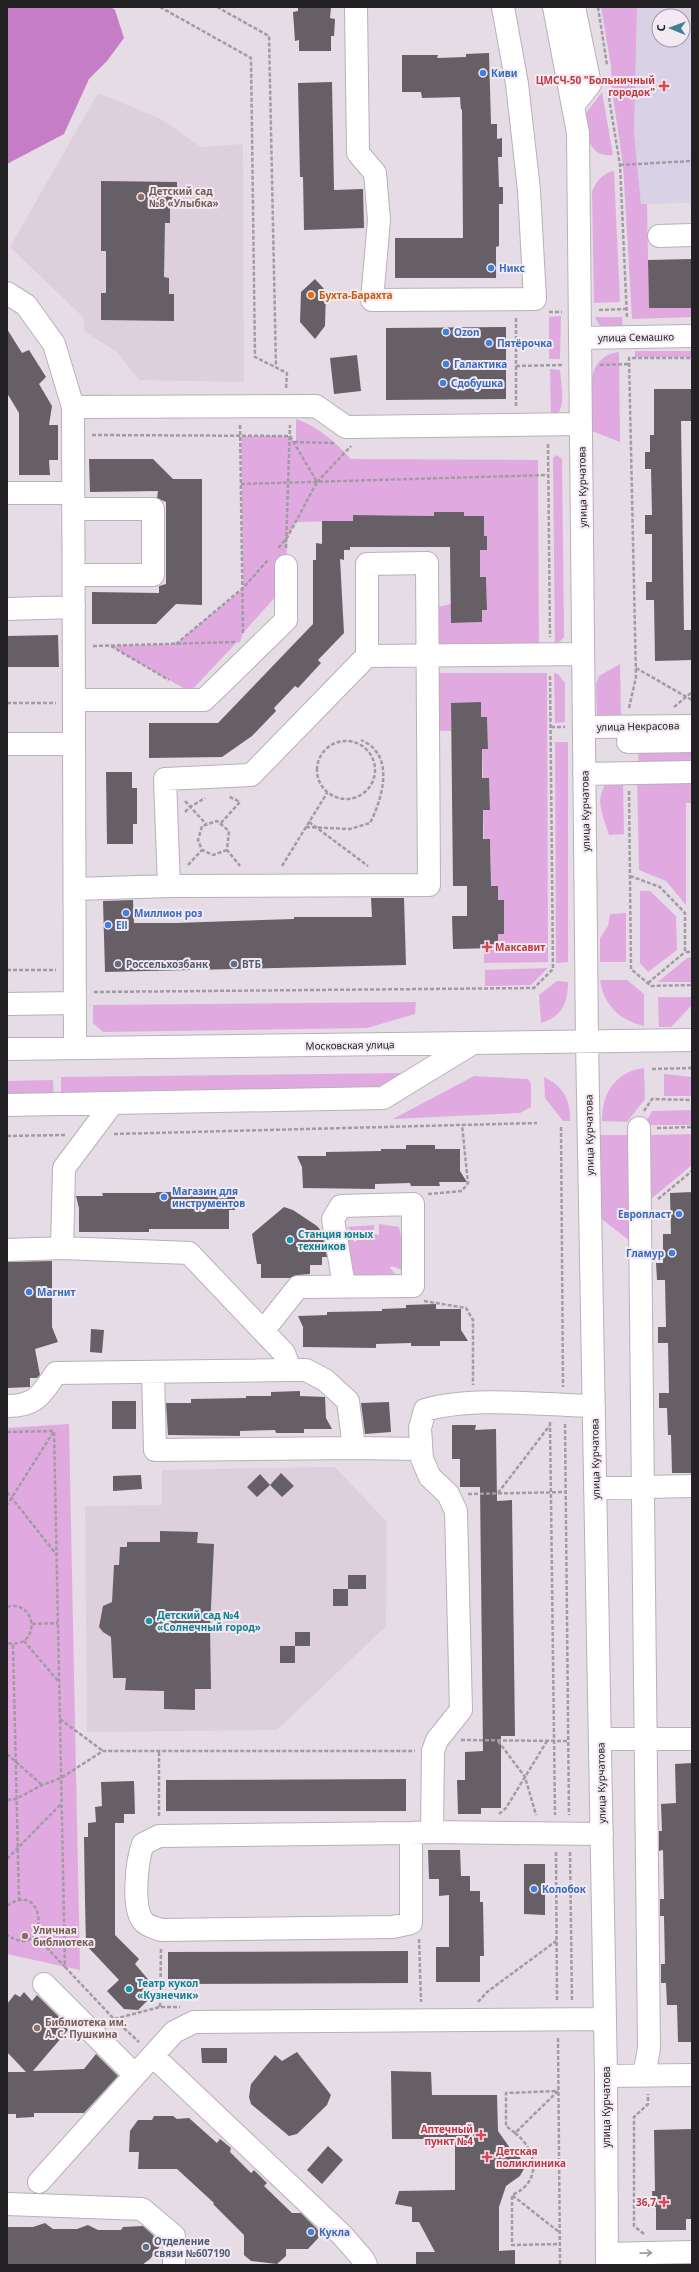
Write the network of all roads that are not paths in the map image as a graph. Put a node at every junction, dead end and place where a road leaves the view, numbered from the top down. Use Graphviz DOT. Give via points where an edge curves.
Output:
graph roads {
  1 [pos="356,7"];
  2 [pos="503,7"];
  3 [pos="554,7"];
  4 [pos="574,7"];
  5 [pos="573,106"];
  6 [pos="692,235"];
  7 [pos="659,236"];
  8 [pos="7,293"];
  9 [pos="692,336"];
  10 [pos="580,338"];
  11 [pos="73,407"];
  12 [pos="581,424"];
  13 [pos="7,493"];
  14 [pos="73,501"];
  15 [pos="278,556"];
  16 [pos="74,575"];
  17 [pos="74,607"];
  18 [pos="7,609"];
  19 [pos="583,654"];
  20 [pos="367,656"];
  21 [pos="428,656"];
  22 [pos="74,702"];
  23 [pos="692,726"];
  24 [pos="584,727"];
  25 [pos="628,734"];
  26 [pos="692,741"];
  27 [pos="7,744"];
  28 [pos="74,744"];
  29 [pos="692,772"];
  30 [pos="584,774"];
  31 [pos="169,886"];
  32 [pos="75,889"];
  33 [pos="75,998"];
  34 [pos="7,1004"];
  35 [pos="688,1035"];
  36 [pos="587,1042"];
  37 [pos="473,1043"];
  38 [pos="75,1048"];
  39 [pos="7,1049"];
  40 [pos="112,1104"];
  41 [pos="7,1105"];
  42 [pos="639,1128"];
  43 [pos="62,1248"];
  44 [pos="7,1250"];
  45 [pos="344,1286"];
  46 [pos="263,1331"];
  47 [pos="290,1370"];
  48 [pos="153,1372"];
  49 [pos="7,1406"];
  50 [pos="594,1406"];
  51 [pos="354,1448"];
  52 [pos="421,1449"];
  53 [pos="692,1486"];
  54 [pos="644,1487"];
  55 [pos="595,1488"];
  56 [pos="600,1739"];
  57 [pos="647,1739"];
  58 [pos="692,1739"];
  59 [pos="422,1833"];
  60 [pos="602,1834"];
  61 [pos="44,1984"];
  62 [pos="605,2019"];
  63 [pos="153,2056"];
  64 [pos="135,2075"];
  65 [pos="692,2075"];
  66 [pos="606,2076"];
  67 [pos="646,2084"];
  68 [pos="39,2182"];
  69 [pos="7,2204"];
  70 [pos="692,2252"];
  71 [pos="607,2260"];
  72 [pos="174,2265"];
  73 [pos="366,2265"];
  1 -- 2 [label="street" via="358,153 375,174 379,220 372,300 535,299 529,190 517,84"];
  3 -- 5 [label="street, улица Курчатова"];
  4 -- 5 [label="street" via="590,84"];
  5 -- 10 [label="street, улица Курчатова" via="578,133"];
  6 -- 7 [label="street"];
  8 -- 11 [label="street" via="26,305 54,344"];
  9 -- 10 [label="street, улица Семашко"];
  10 -- 12 [label="street, улица Курчатова"];
  11 -- 12 [label="street" via="316,406 346,427"];
  11 -- 14 [label="street"];
  12 -- 19 [label="street, улица Курчатова"];
  13 -- 14 [label="street"];
  14 -- 16 [label="street"];
  14 -- 16 [label="street" via="153,509 152,576"];
  15 -- 22 [label="street" via="286,620 245,649 204,700"];
  16 -- 17 [label="street"];
  17 -- 18 [label="street"];
  17 -- 22 [label="street"];
  19 -- 21 [label="street"];
  19 -- 24 [label="street, улица Курчатова"];
  20 -- 21 [label="street"];
  20 -- 21 [label="street" via="367,564 427,564"];
  20 -- 31 [label="street" via="251,774 165,779"];
  21 -- 31 [label="street" via="428,885"];
  22 -- 28 [label="street"];
  23 -- 25 [label="street, улица Некрасова"];
  24 -- 25 [label="street, улица Некрасова"];
  24 -- 30 [label="street, улица Курчатова"];
  25 -- 26 [label="street, улица Некрасова"];
  27 -- 28 [label="street"];
  28 -- 32 [label="street"];
  29 -- 30 [label="street"];
  30 -- 36 [label="street, улица Курчатова"];
  31 -- 32 [label="street"];
  32 -- 33 [label="street"];
  33 -- 34 [label="street"];
  33 -- 38 [label="street"];
  35 -- 36 [label="street, Московская улица"];
  36 -- 37 [label="street, Московская улица"];
  36 -- 50 [label="street, улица Курчатова"];
  37 -- 38 [label="street, Московская улица"];
  37 -- 40 [label="street" via="383,1098"];
  38 -- 39 [label="street, Московская улица"];
  40 -- 41 [label="street"];
  40 -- 43 [label="street" via="64,1168"];
  42 -- 54 [label="street"];
  43 -- 44 [label="street"];
  43 -- 46 [label="street" via="189,1253"];
  45 -- 45 [label="street" via="413,1286 413,1204 341,1206 333,1219"];
  45 -- 46 [label="street" via="298,1286"];
  46 -- 47 [label="street" via="284,1353"];
  47 -- 48 [label="street"];
  47 -- 51 [label="street" via="306,1370 325,1380 348,1401"];
  48 -- 49 [label="street" via="56,1373 44,1392 25,1406"];
  48 -- 51 [label="street" via="155,1450"];
  50 -- 52 [label="street" via="556,1412 473,1403 445,1405 425,1410 420,1428"];
  50 -- 55 [label="street, улица Курчатова"];
  51 -- 52 [label="street"];
  52 -- 59 [label="street" via="422,1459 430,1477 448,1494 456,1511 461,1710 435,1745"];
  53 -- 54 [label="street"];
  54 -- 55 [label="street"];
  54 -- 57 [label="street"];
  55 -- 56 [label="street, улица Курчатова"];
  56 -- 57 [label="street"];
  56 -- 60 [label="street, улица Курчатова"];
  57 -- 58 [label="street"];
  57 -- 67 [label="street" via="649,2048"];
  59 -- 59 [label="street" via="159,1836 143,1844 138,1857 137,1912 144,1923 161,1930 393,1927 411,1923"];
  59 -- 60 [label="street"];
  60 -- 62 [label="street, улица Курчатова"];
  61 -- 64 [label="street"];
  62 -- 63 [label="street" via="194,2022 174,2032"];
  62 -- 66 [label="street, улица Курчатова"];
  63 -- 64 [label="street"];
  63 -- 73 [label="street" via="342,2235"];
  64 -- 68 [label="street"];
  65 -- 67 [label="street"];
  66 -- 67 [label="street"];
  66 -- 71 [label="street, улица Курчатова"];
  69 -- 72 [label="street" via="142,2209 174,2236"];
  71 -- 70 [label="street, one-way"];
}
